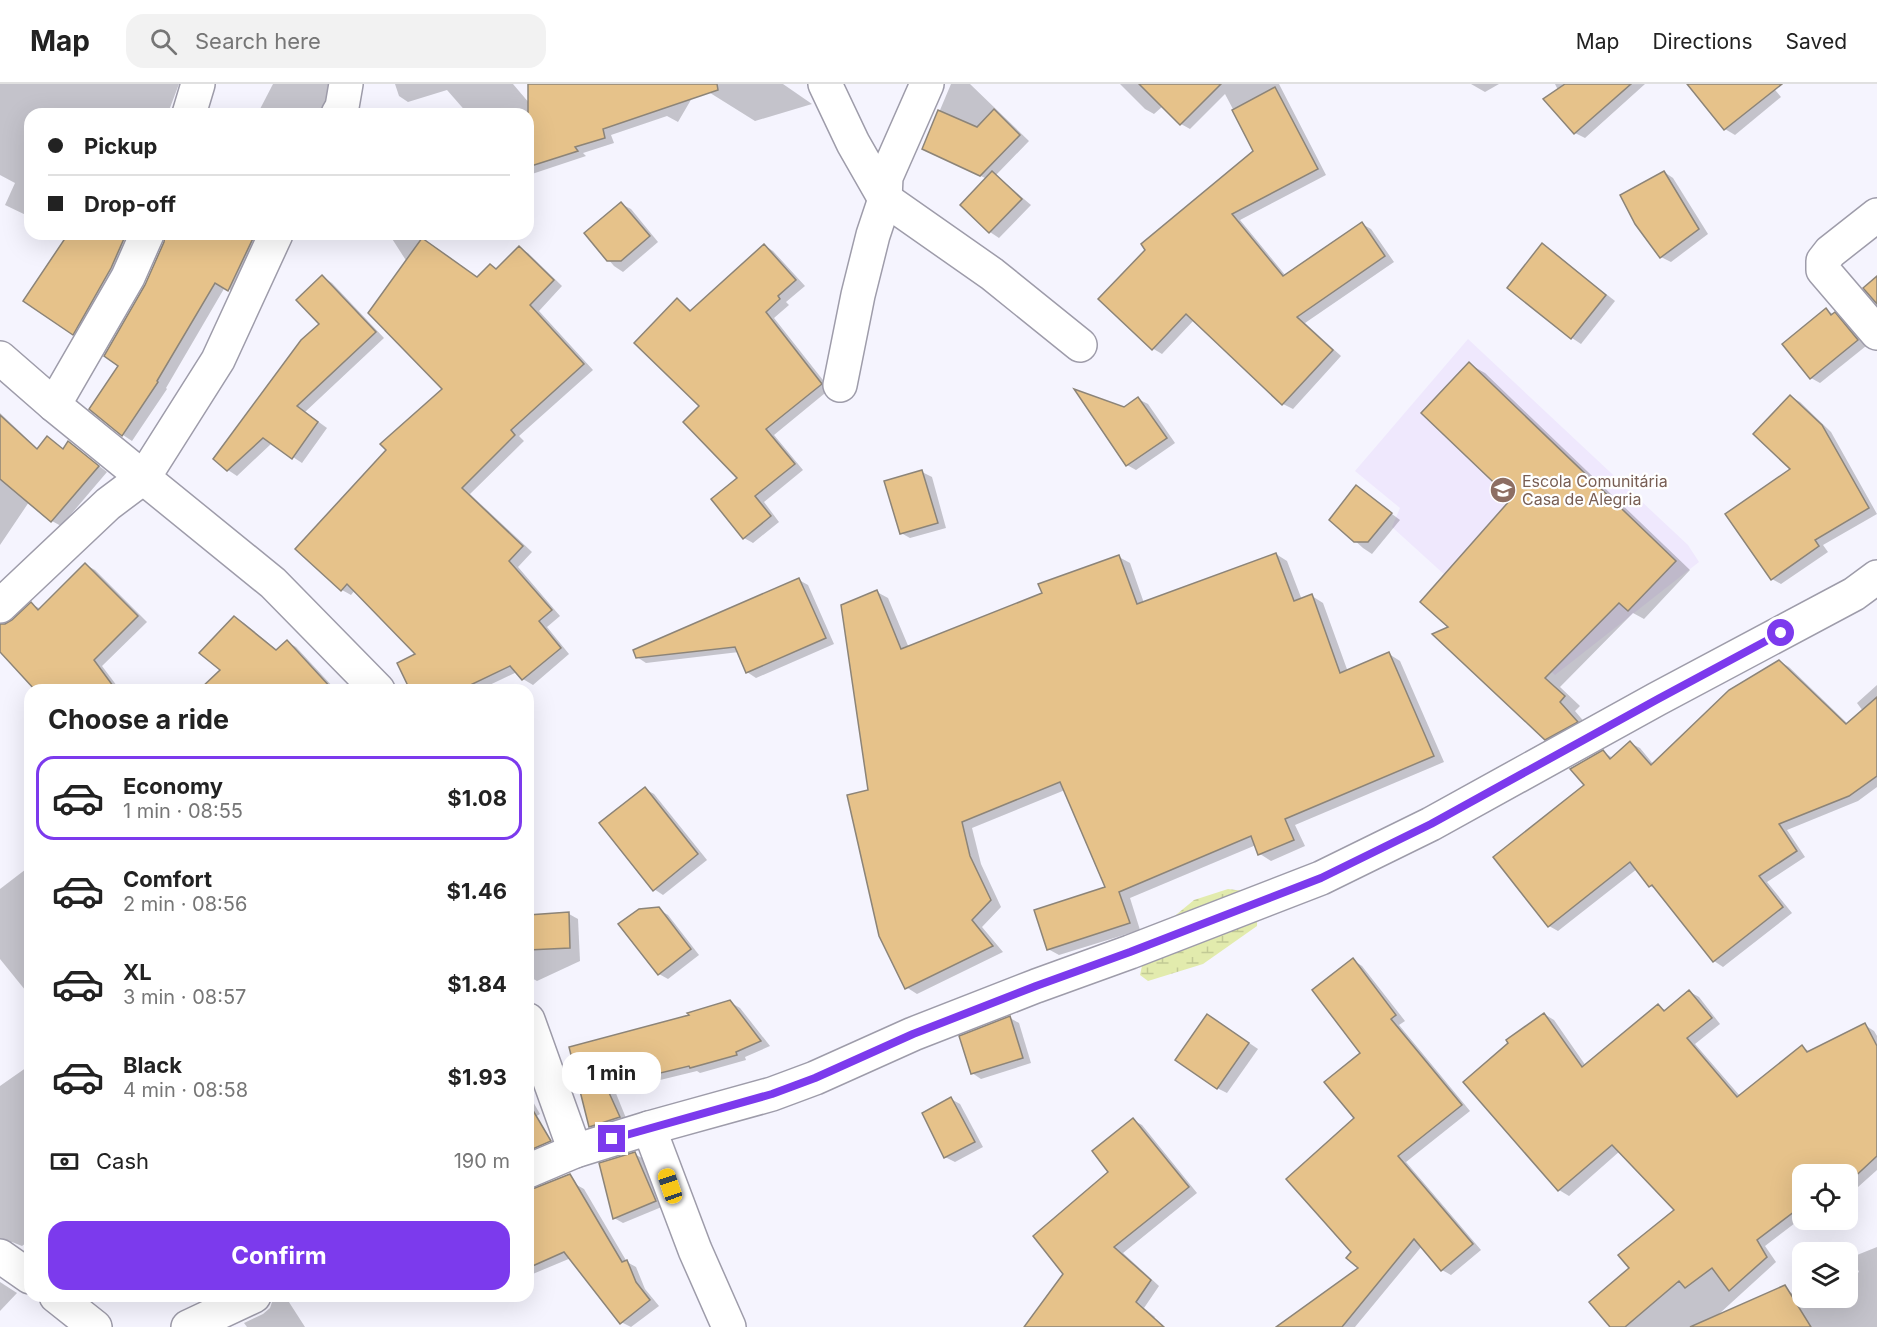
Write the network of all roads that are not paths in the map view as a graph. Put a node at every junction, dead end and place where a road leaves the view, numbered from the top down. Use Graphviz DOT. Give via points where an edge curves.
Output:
graph roads {
  1 [pos="198,84"];
  2 [pos="346,84"];
  3 [pos="825,84"];
  4 [pos="927,84"];
  5 [pos="191,108"];
  6 [pos="341,108"];
  7 [pos="885,199"];
  8 [pos="1877,215"];
  9 [pos="144,240"];
  10 [pos="273,240"];
  11 [pos="1877,333"];
  12 [pos="1080,345"];
  13 [pos="0,358"];
  14 [pos="840,385"];
  15 [pos="54,405"];
  16 [pos="144,477"];
  17 [pos="1877,577"];
  18 [pos="0,606"];
  19 [pos="372,684"];
  20 [pos="534,1037"];
  21 [pos="649,1128"];
  22 [pos="574,1151"];
  23 [pos="534,1168"];
  24 [pos="0,1256"];
  25 [pos="24,1273"];
  26 [pos="64,1302"];
  27 [pos="242,1302"];
  28 [pos="192,1326"];
  29 [pos="95,1327"];
  30 [pos="729,1327"];
  1 -- 5 [label="street"];
  2 -- 6 [label="street"];
  3 -- 7 [label="street"];
  4 -- 7 [label="street" via="886,177"];
  7 -- 12 [label="street" via="992,274"];
  7 -- 14 [label="street" via="858,295"];
  8 -- 11 [label="street" via="1830,252 1823,261 1823,270"];
  9 -- 15 [label="street" via="128,277"];
  10 -- 16 [label="street" via="219,360"];
  13 -- 15 [label="street"];
  15 -- 16 [label="street"];
  16 -- 18 [label="street" via="108,504"];
  16 -- 19 [label="street" via="273,582"];
  17 -- 21 [label="street" via="1854,594 1441,818 1321,878 1024,990 783,1090"];
  20 -- 22 [label="street"];
  21 -- 22 [label="street"];
  21 -- 30 [label="street" via="694,1250"];
  22 -- 23 [label="street"];
  24 -- 25 [label="street"];
  26 -- 29 [label="street"];
  27 -- 28 [label="street"];
}
